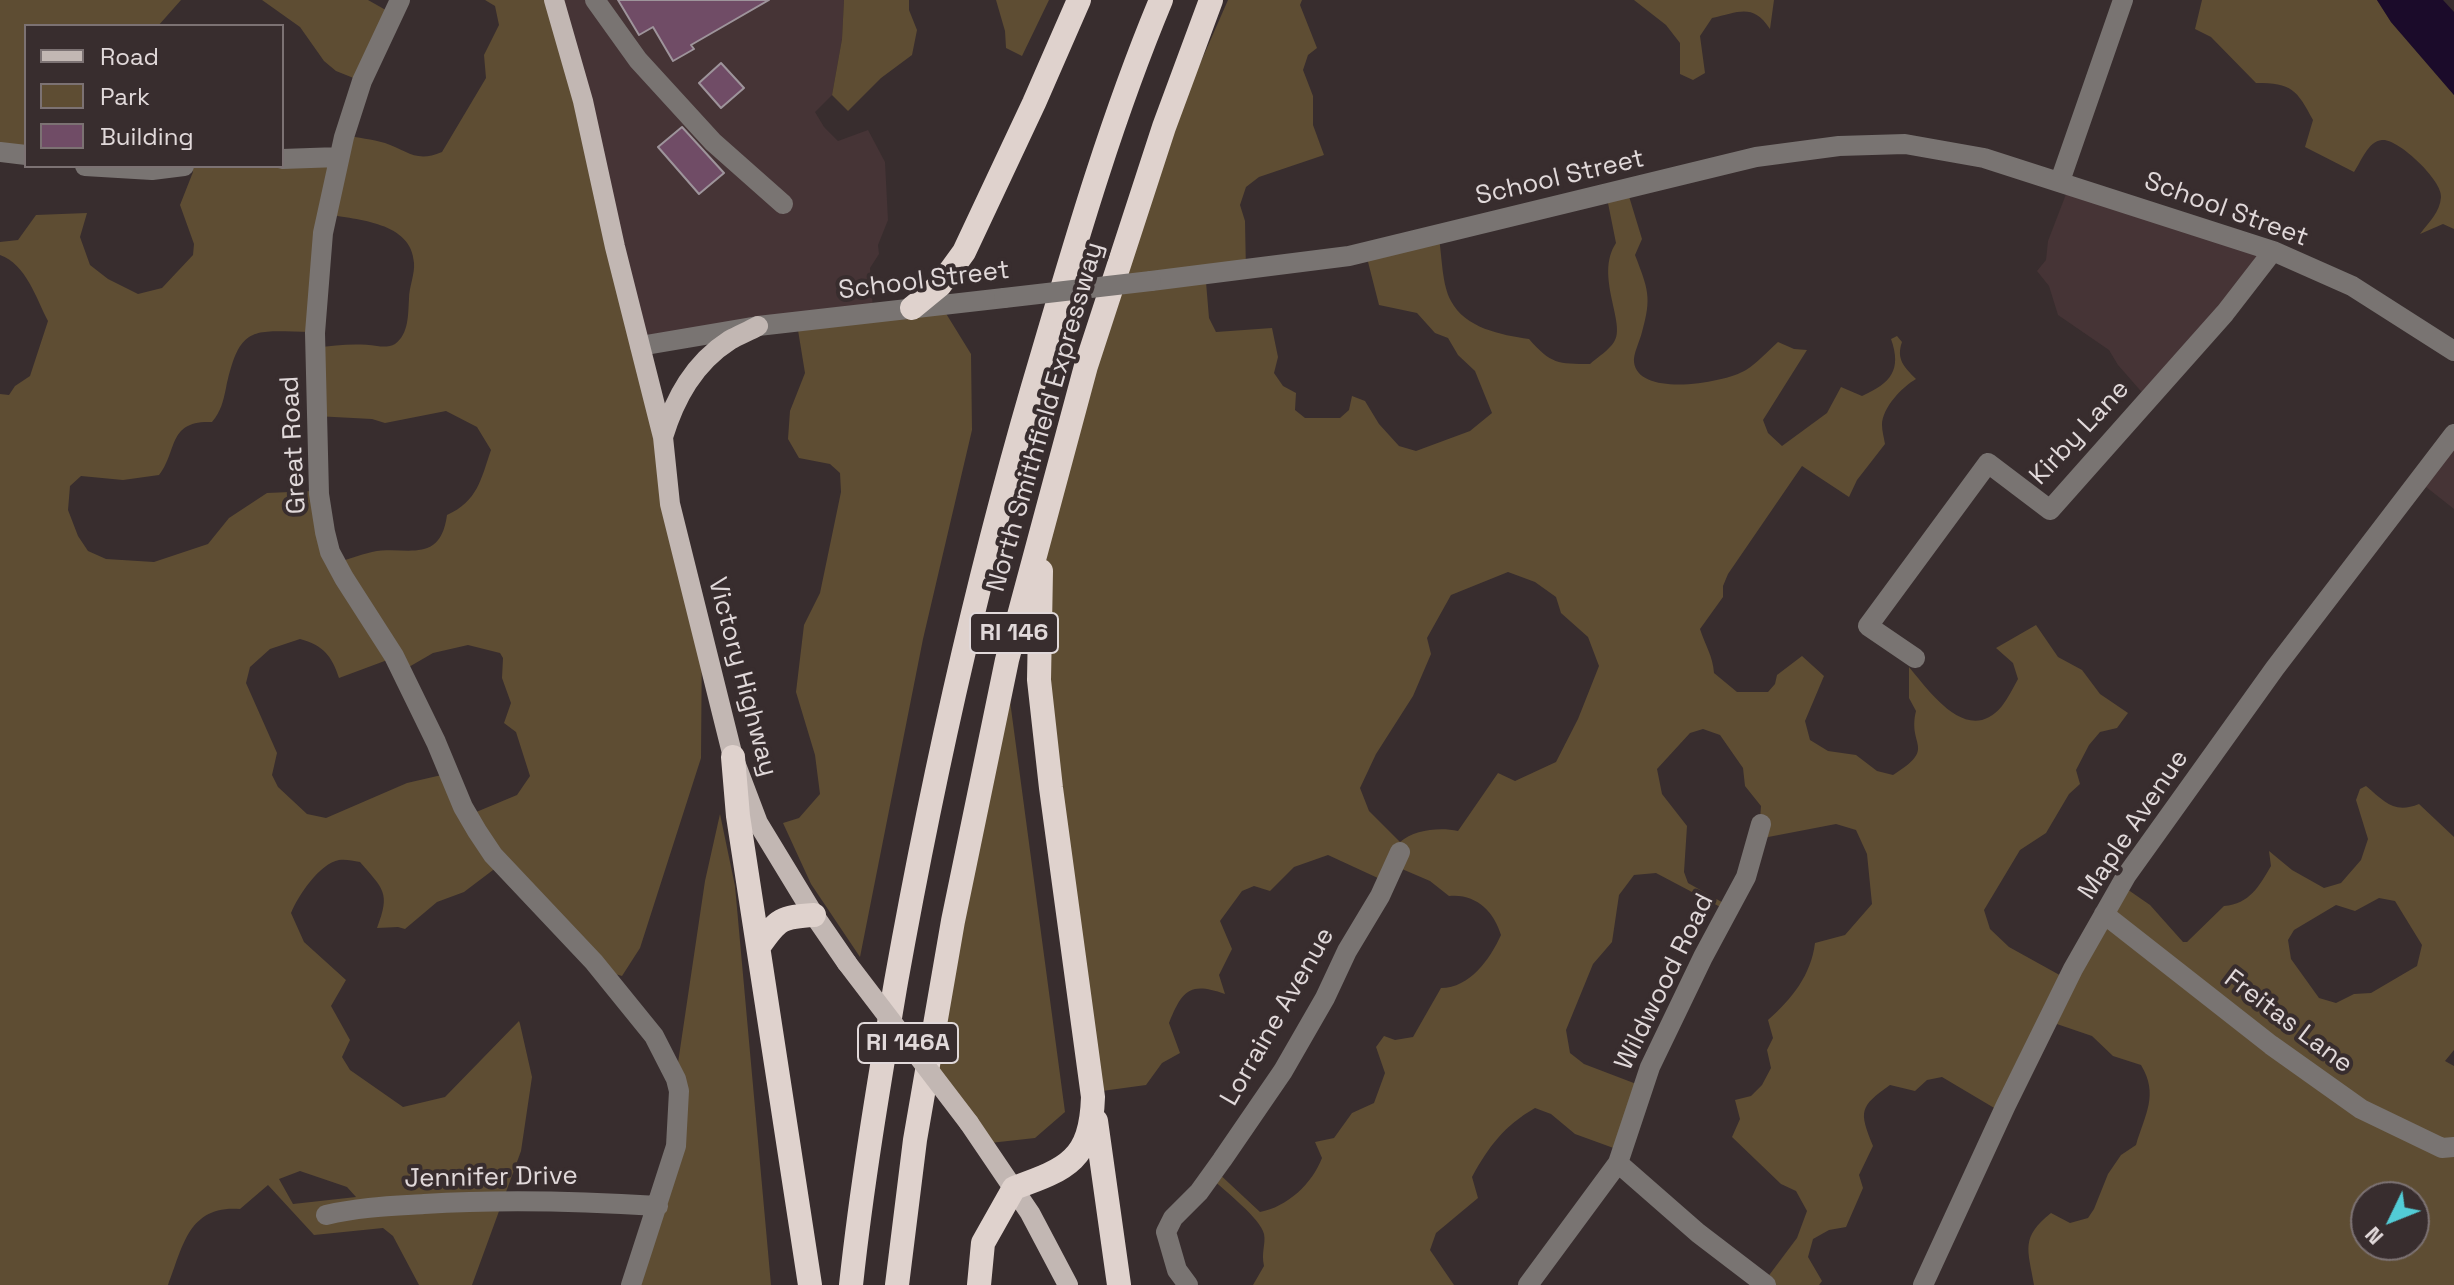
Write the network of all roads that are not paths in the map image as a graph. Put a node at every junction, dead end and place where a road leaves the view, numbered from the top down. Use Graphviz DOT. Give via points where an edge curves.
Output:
graph roads {
  1 [pos="400,0"];
  2 [pos="554,0"];
  3 [pos="595,0"];
  4 [pos="1079,0"];
  5 [pos="1161,0"];
  6 [pos="1211,0"];
  7 [pos="2123,0"];
  8 [pos="0,152"];
  9 [pos="24,155"];
  10 [pos="339,157"];
  11 [pos="284,159"];
  12 [pos="118,168"];
  13 [pos="168,168"];
  14 [pos="2060,181"];
  15 [pos="783,204"];
  16 [pos="2273,251"];
  17 [pos="912,308"];
  18 [pos="758,326"];
  19 [pos="640,346"];
  20 [pos="2454,351"];
  21 [pos="2454,434"];
  22 [pos="663,437"];
  23 [pos="1058,466"];
  24 [pos="1915,658"];
  25 [pos="733,757"];
  26 [pos="1761,824"];
  27 [pos="1400,852"];
  28 [pos="2104,914"];
  29 [pos="814,915"];
  30 [pos="760,945"];
  31 [pos="1093,1097"];
  32 [pos="2454,1147"];
  33 [pos="1618,1163"];
  34 [pos="1014,1188"];
  35 [pos="658,1206"];
  36 [pos="326,1215"];
  37 [pos="631,1285"];
  38 [pos="810,1285"];
  39 [pos="851,1285"];
  40 [pos="897,1285"];
  41 [pos="979,1285"];
  42 [pos="1068,1285"];
  43 [pos="1119,1285"];
  44 [pos="1188,1285"];
  45 [pos="1528,1285"];
  46 [pos="1766,1285"];
  47 [pos="1923,1285"];
  1 -- 10 [label="street, Great Road" via="362,81"];
  2 -- 19 [label="main road, Victory Highway / RI 146A"];
  3 -- 15 [label="street" via="638,60 713,142"];
  4 -- 17 [label="highway" via="964,252 940,285"];
  5 -- 39 [label="highway, North Smithfield Expressway / RI 146" via="1083,217 978,587 923,832 868,1148"];
  6 -- 23 [label="highway, North Smithfield Expressway / RI 146" via="1117,266"];
  7 -- 14 [label="street"];
  8 -- 9 [label="street"];
  10 -- 11 [label="street"];
  10 -- 35 [label="street, Great Road" via="323,233 315,333 319,494 330,552 394,656 477,831 654,1036 676,1079 676,1146"];
  12 -- 13 [label="street"];
  14 -- 16 [label="street, School Street"];
  14 -- 17 [label="street, School Street, bridge" via="1984,158 1905,144 1839,146 1756,157 1349,256"];
  16 -- 20 [label="street, School Street" via="2352,286"];
  16 -- 24 [label="street, Kirby Lane" via="2225,313 2050,510 1988,463 1868,626"];
  17 -- 18 [label="street, School Street"];
  18 -- 19 [label="street, School Street"];
  18 -- 22 [label="main road" via="711,353 687,380"];
  19 -- 22 [label="main road, Victory Highway / RI 146A"];
  21 -- 28 [label="street, Maple Avenue" via="2266,680 2148,843"];
  22 -- 25 [label="main road, Victory Highway / RI 146A" via="670,504"];
  23 -- 31 [label="highway" via="1042,568 1039,680"];
  23 -- 40 [label="highway, North Smithfield Expressway / RI 146" via="1007,660 953,921 915,1140"];
  25 -- 29 [label="main road, Victory Highway / RI 146A" via="758,823"];
  25 -- 30 [label="highway"];
  26 -- 33 [label="street, Wildwood Road" via="1746,877 1650,1067"];
  27 -- 44 [label="street, Lorraine Avenue" via="1283,1071 1166,1232 1177,1270"];
  28 -- 32 [label="street, Freitas Lane" via="2361,1109 2442,1148"];
  28 -- 47 [label="street, Maple Avenue" via="2013,1091"];
  29 -- 30 [label="highway" via="775,924"];
  29 -- 34 [label="main road, Victory Highway / RI 146A, bridge"];
  30 -- 38 [label="highway"];
  31 -- 34 [label="highway" via="1089,1135 1077,1156"];
  31 -- 43 [label="highway"];
  33 -- 45 [label="street, Wildwood Road"];
  33 -- 46 [label="street"];
  34 -- 41 [label="highway" via="983,1243"];
  34 -- 42 [label="main road, Victory Highway / RI 146A"];
  35 -- 36 [label="street, Jennifer Drive" via="573,1200 450,1202 354,1208"];
  35 -- 37 [label="street, Great Road"];
}
